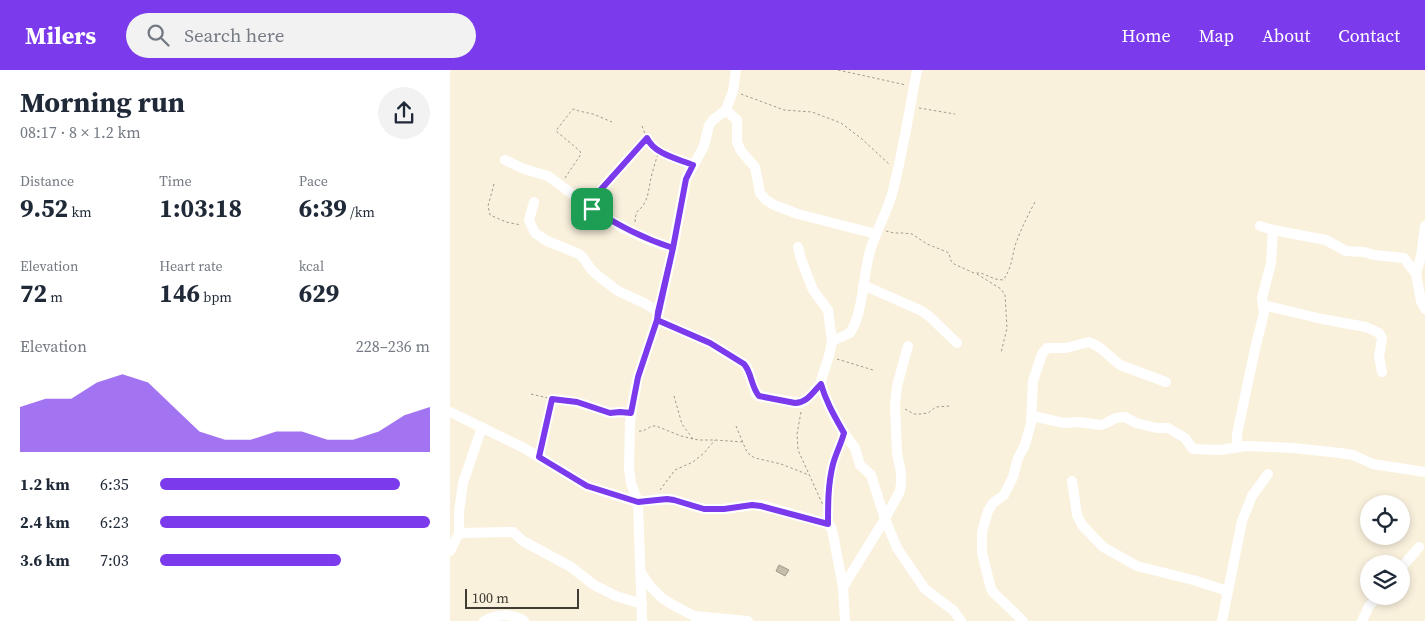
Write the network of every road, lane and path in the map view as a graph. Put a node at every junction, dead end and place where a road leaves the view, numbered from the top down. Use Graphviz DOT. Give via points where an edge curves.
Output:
graph roads {
  1 [pos="736,70"];
  2 [pos="838,70"];
  3 [pos="917,70"];
  4 [pos="914,86"];
  5 [pos="733,91"];
  6 [pos="911,107"];
  7 [pos="726,110"];
  8 [pos="955,114"];
  9 [pos="612,122"];
  10 [pos="642,126"];
  11 [pos="647,138"];
  12 [pos="659,151"];
  13 [pos="505,160"];
  14 [pos="693,165"];
  15 [pos="897,172"];
  16 [pos="494,184"];
  17 [pos="560,184"];
  18 [pos="534,202"];
  19 [pos="1035,202"];
  20 [pos="592,209"];
  21 [pos="1260,226"];
  22 [pos="1425,226"];
  23 [pos="532,227"];
  24 [pos="1273,230"];
  25 [pos="877,232"];
  26 [pos="634,233"];
  27 [pos="673,248"];
  28 [pos="798,248"];
  29 [pos="976,273"];
  30 [pos="1416,274"];
  31 [pos="863,285"];
  32 [pos="1263,304"];
  33 [pos="1425,309"];
  34 [pos="658,316"];
  35 [pos="832,341"];
  36 [pos="957,343"];
  37 [pos="908,346"];
  38 [pos="1001,353"];
  39 [pos="830,356"];
  40 [pos="873,370"];
  41 [pos="1382,372"];
  42 [pos="1166,382"];
  43 [pos="821,384"];
  44 [pos="531,394"];
  45 [pos="674,396"];
  46 [pos="552,399"];
  47 [pos="803,402"];
  48 [pos="895,405"];
  49 [pos="950,406"];
  50 [pos="450,412"];
  51 [pos="631,413"];
  52 [pos="1032,416"];
  53 [pos="736,426"];
  54 [pos="482,427"];
  55 [pos="630,432"];
  56 [pos="844,433"];
  57 [pos="694,439"];
  58 [pos="715,440"];
  59 [pos="743,442"];
  60 [pos="1237,447"];
  61 [pos="539,457"];
  62 [pos="1425,472"];
  63 [pos="1268,474"];
  64 [pos="809,476"];
  65 [pos="1072,481"];
  66 [pos="652,500"];
  67 [pos="638,502"];
  68 [pos="884,519"];
  69 [pos="459,533"];
  70 [pos="1418,547"];
  71 [pos="450,551"];
  72 [pos="1410,557"];
  73 [pos="641,573"];
  74 [pos="843,587"];
  75 [pos="1228,591"];
  76 [pos="642,604"];
  77 [pos="1371,605"];
  78 [pos="484,621"];
  79 [pos="524,621"];
  80 [pos="642,621"];
  81 [pos="748,621"];
  82 [pos="845,621"];
  83 [pos="962,621"];
  84 [pos="1023,621"];
  85 [pos="1222,621"];
  86 [pos="1362,621"];
  1 -- 5 [label="street"];
  2 -- 4 [label="path"];
  3 -- 4 [label="street"];
  4 -- 6 [label="street"];
  5 -- 7 [label="street"];
  5 -- 15 [label="path" via="784,110 812,112 841,123"];
  6 -- 8 [label="path"];
  6 -- 15 [label="street"];
  7 -- 14 [label="street" via="710,125 704,146"];
  7 -- 25 [label="street" via="737,120 737,142 756,167 760,193 766,200 798,214"];
  9 -- 17 [label="path" via="572,110 556,131 581,155"];
  10 -- 11 [label="path"];
  11 -- 12 [label="path"];
  11 -- 20 [label="path" via="596,195"];
  12 -- 14 [label="path"];
  12 -- 26 [label="path" via="645,203 635,214"];
  13 -- 17 [label="street" via="548,176"];
  14 -- 27 [label="street" via="686,179"];
  15 -- 25 [label="street" via="892,195"];
  16 -- 23 [label="path" via="488,206 490,214 506,222"];
  17 -- 20 [label="street"];
  18 -- 23 [label="street" via="529,220"];
  19 -- 29 [label="path" via="1015,246 1008,274 1003,280"];
  20 -- 26 [label="street"];
  21 -- 24 [label="street"];
  22 -- 30 [label="street"];
  23 -- 34 [label="street" via="547,241 579,254 591,269 618,291 644,303"];
  24 -- 30 [label="street" via="1326,240 1346,251 1404,258"];
  24 -- 32 [label="street"];
  25 -- 29 [label="path" via="916,236 950,254 952,262"];
  25 -- 31 [label="street"];
  26 -- 27 [label="street"];
  27 -- 34 [label="street"];
  28 -- 35 [label="street" via="814,290 828,310"];
  29 -- 38 [label="path" via="1005,295 1007,328"];
  30 -- 33 [label="street"];
  31 -- 35 [label="street" via="852,331"];
  31 -- 36 [label="street" via="922,311"];
  32 -- 41 [label="street" via="1380,333"];
  32 -- 60 [label="street" via="1264,313 1236,434"];
  34 -- 47 [label="street" via="744,364 759,396"];
  34 -- 51 [label="street" via="638,377"];
  35 -- 39 [label="street"];
  37 -- 48 [label="street"];
  39 -- 40 [label="path"];
  39 -- 43 [label="street"];
  42 -- 52 [label="street" via="1120,365 1086,342 1066,348 1047,348 1033,381"];
  43 -- 47 [label="street"];
  43 -- 56 [label="street"];
  44 -- 46 [label="path"];
  45 -- 57 [label="path" via="682,424"];
  46 -- 51 [label="path" via="577,402 610,413"];
  46 -- 61 [label="path"];
  47 -- 64 [label="path" via="798,422 798,450"];
  48 -- 49 [label="path" via="914,414"];
  48 -- 68 [label="street" via="901,484"];
  50 -- 54 [label="street"];
  51 -- 55 [label="street"];
  52 -- 60 [label="street" via="1064,423 1100,425 1125,418 1168,428 1186,438 1193,449"];
  52 -- 84 [label="street" via="1013,477 1004,495 993,503 982,532 982,553 991,589"];
  53 -- 59 [label="path"];
  54 -- 61 [label="street"];
  54 -- 69 [label="street" via="463,484"];
  55 -- 57 [label="path" via="656,426"];
  55 -- 67 [label="street" via="629,474"];
  56 -- 64 [label="path" via="830,477 828,516"];
  56 -- 68 [label="street" via="855,448 860,465 871,475"];
  57 -- 58 [label="path"];
  58 -- 59 [label="path"];
  58 -- 66 [label="path" via="693,462 675,470"];
  59 -- 64 [label="path" via="750,455"];
  60 -- 62 [label="street" via="1340,453 1373,464"];
  61 -- 67 [label="street" via="587,486"];
  63 -- 75 [label="street" via="1252,496 1242,520"];
  65 -- 75 [label="street" via="1077,515 1103,547 1137,566"];
  66 -- 67 [label="street"];
  66 -- 74 [label="street" via="674,500 704,509 761,506 828,524 833,534"];
  67 -- 73 [label="street"];
  68 -- 74 [label="street"];
  68 -- 83 [label="street" via="897,548 926,590"];
  69 -- 71 [label="street"];
  69 -- 76 [label="street" via="513,532 523,541 572,567 594,585"];
  70 -- 72 [label="street"];
  73 -- 76 [label="street"];
  73 -- 81 [label="street" via="662,598 694,616"];
  74 -- 82 [label="street"];
  75 -- 85 [label="street"];
  76 -- 80 [label="street"];
  77 -- 86 [label="street"];
  78 -- 79 [label="street" via="492,616 507,615"];
}
